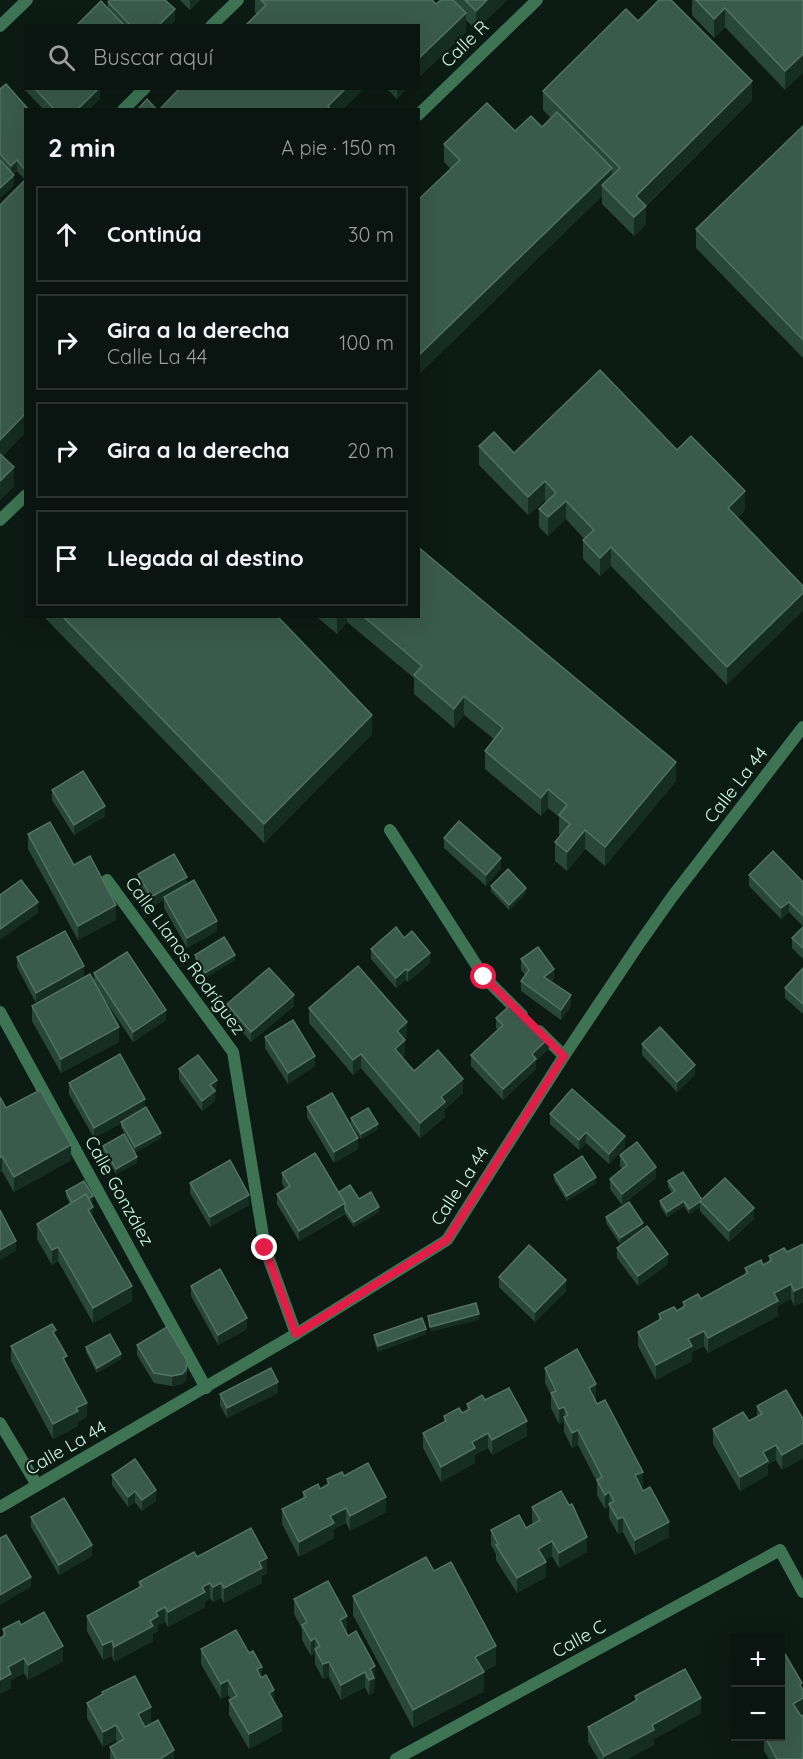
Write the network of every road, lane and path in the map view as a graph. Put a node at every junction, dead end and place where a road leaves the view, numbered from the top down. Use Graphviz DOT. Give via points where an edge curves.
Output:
graph roads {
  1 [pos="27,0"];
  2 [pos="238,0"];
  3 [pos="537,0"];
  4 [pos="213,24"];
  5 [pos="0,26"];
  6 [pos="143,90"];
  7 [pos="125,108"];
  8 [pos="420,113"];
  9 [pos="24,497"];
  10 [pos="0,520"];
  11 [pos="803,727"];
  12 [pos="390,830"];
  13 [pos="106,880"];
  14 [pos="0,1012"];
  15 [pos="564,1056"];
  16 [pos="296,1334"];
  17 [pos="206,1388"];
  18 [pos="0,1423"];
  19 [pos="38,1485"];
  20 [pos="0,1507"];
  21 [pos="803,1592"];
  22 [pos="396,1759"];
  1 -- 5 [label="street"];
  2 -- 4 [label="street"];
  3 -- 8 [label="street, Calle R"];
  6 -- 7 [label="street"];
  9 -- 10 [label="street"];
  11 -- 15 [label="street, Calle La 44" via="672,897"];
  12 -- 15 [label="street" via="484,977"];
  13 -- 16 [label="street, Calle Llanos Rodríguez" via="233,1052 265,1248"];
  14 -- 17 [label="street, Calle González"];
  15 -- 16 [label="street, Calle La 44" via="447,1240"];
  16 -- 17 [label="street, Calle La 44"];
  17 -- 19 [label="street, Calle La 44"];
  18 -- 19 [label="street"];
  19 -- 20 [label="street, Calle La 44"];
  21 -- 22 [label="street, Calle C" via="780,1550"];
}
